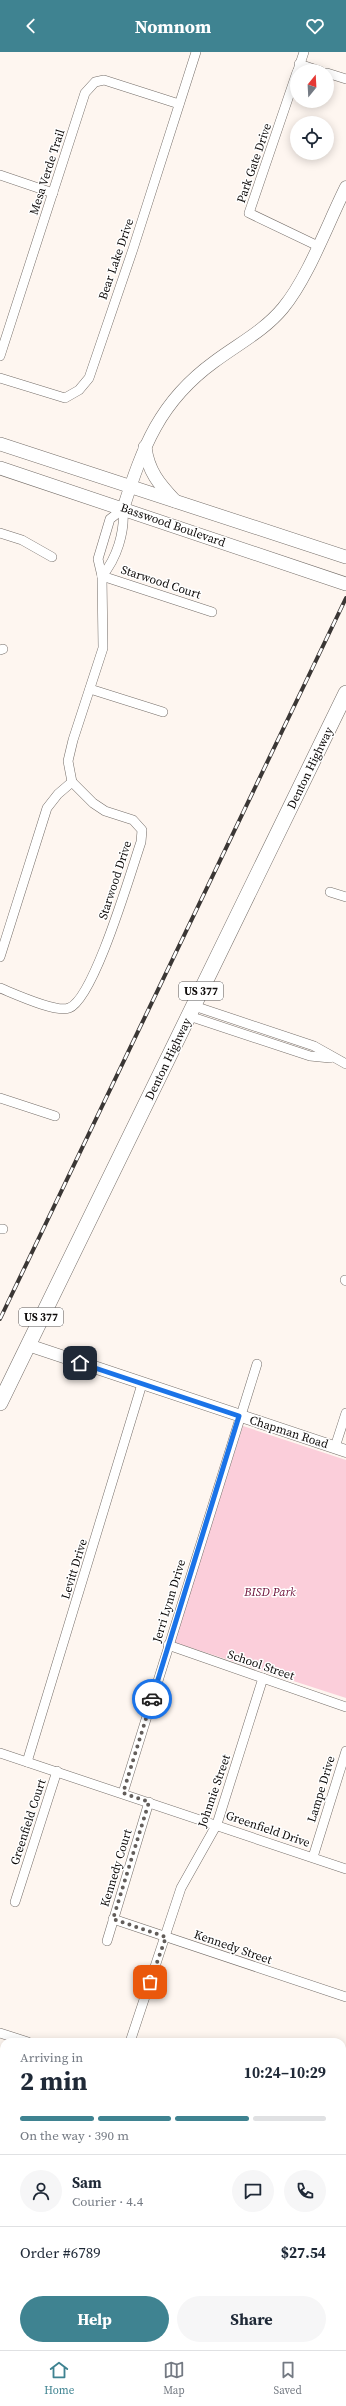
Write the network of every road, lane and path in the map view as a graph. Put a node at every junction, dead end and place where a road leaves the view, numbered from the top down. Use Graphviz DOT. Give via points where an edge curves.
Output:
graph roads {
  1 [pos="196,52"];
  2 [pos="304,52"];
  3 [pos="300,64"];
  4 [pos="334,75"];
  5 [pos="346,79"];
  6 [pos="290,93"];
  7 [pos="179,104"];
  8 [pos="0,175"];
  9 [pos="346,187"];
  10 [pos="53,193"];
  11 [pos="318,246"];
  12 [pos="0,356"];
  13 [pos="0,378"];
  14 [pos="0,444"];
  15 [pos="146,446"];
  16 [pos="0,468"];
  17 [pos="130,487"];
  18 [pos="177,502"];
  19 [pos="124,508"];
  20 [pos="0,533"];
  21 [pos="52,557"];
  22 [pos="346,557"];
  23 [pos="102,576"];
  24 [pos="346,584"];
  25 [pos="212,612"];
  26 [pos="90,689"];
  27 [pos="346,693"];
  28 [pos="163,712"];
  29 [pos="72,782"];
  30 [pos="330,892"];
  31 [pos="346,897"];
  32 [pos="0,957"];
  33 [pos="0,988"];
  34 [pos="191,1011"];
  35 [pos="268,1031"];
  36 [pos="265,1041"];
  37 [pos="334,1059"];
  38 [pos="346,1064"];
  39 [pos="0,1098"];
  40 [pos="55,1116"];
  41 [pos="28,1345"];
  42 [pos="257,1364"];
  43 [pos="142,1384"];
  44 [pos="0,1403"];
  45 [pos="346,1413"];
  46 [pos="239,1416"];
  47 [pos="340,1449"];
  48 [pos="168,1646"];
  49 [pos="263,1678"];
  50 [pos="346,1707"];
  51 [pos="346,1751"];
  52 [pos="0,1753"];
  53 [pos="27,1762"];
  54 [pos="57,1771"];
  55 [pos="123,1793"];
  56 [pos="149,1802"];
  57 [pos="217,1824"];
  58 [pos="313,1857"];
  59 [pos="346,1869"];
  60 [pos="15,1902"];
  61 [pos="113,1919"];
  62 [pos="166,1937"];
  63 [pos="106,1941"];
  64 [pos="346,1997"];
  65 [pos="0,2033"];
  66 [pos="16,2038"];
  67 [pos="131,2038"];
  1 -- 7 [label="street, Bear Lake Drive"];
  2 -- 3 [label="street, Park Gate Drive"];
  4 -- 5 [label="street"];
  6 -- 11 [label="street, Park Gate Drive" via="250,213"];
  7 -- 10 [label="street, Mesa Verde Trail" via="104,80 95,82 85,93"];
  7 -- 13 [label="street, Bear Lake Drive" via="131,256 85,384 65,398"];
  8 -- 10 [label="street"];
  9 -- 11 [label="street"];
  10 -- 12 [label="street, Mesa Verde Trail"];
  11 -- 15 [label="street" via="300,283 283,308 243,344 188,382 167,407 150,434"];
  14 -- 17 [label="main road, Basswood Boulevard"];
  15 -- 17 [label="street"];
  15 -- 18 [label="main road" via="150,468 158,484"];
  16 -- 19 [label="main road, Basswood Boulevard"];
  17 -- 18 [label="main road, Basswood Boulevard"];
  17 -- 19 [label="street"];
  18 -- 22 [label="main road, Basswood Boulevard"];
  19 -- 23 [label="street" via="124,524 112,564"];
  19 -- 23 [label="street" via="110,519 98,559"];
  19 -- 24 [label="main road, Basswood Boulevard"];
  20 -- 21 [label="street" via="22,540"];
  23 -- 25 [label="street, Starwood Court"];
  23 -- 26 [label="street" via="103,648"];
  26 -- 28 [label="street"];
  26 -- 29 [label="street" via="68,761"];
  27 -- 34 [label="main road, Denton Highway / US 377"];
  29 -- 32 [label="street" via="47,808"];
  29 -- 33 [label="street, Starwood Drive" via="93,803 105,811 133,820 142,830 141,842 104,950 80,1000 70,1008 59,1009"];
  30 -- 31 [label="street"];
  34 -- 35 [label="street"];
  34 -- 36 [label="street"];
  34 -- 41 [label="main road, Denton Highway / US 377"];
  35 -- 36 [label="street"];
  35 -- 37 [label="street" via="314,1046"];
  36 -- 37 [label="street" via="310,1056"];
  37 -- 38 [label="street"];
  39 -- 40 [label="street"];
  41 -- 43 [label="street, Chapman Road"];
  41 -- 44 [label="main road, Denton Highway / US 377"];
  42 -- 46 [label="street, Jerri Lynn Drive"];
  43 -- 46 [label="street, Chapman Road"];
  43 -- 53 [label="street, Levitt Drive"];
  45 -- 47 [label="street"];
  46 -- 47 [label="street, Chapman Road"];
  46 -- 48 [label="street, Jerri Lynn Drive"];
  48 -- 49 [label="street, School Street"];
  48 -- 55 [label="street, Jerri Lynn Drive"];
  49 -- 50 [label="street, School Street"];
  49 -- 57 [label="street, Johnnie Street"];
  51 -- 58 [label="street, Lampe Drive"];
  52 -- 53 [label="street, Greenfield Drive"];
  53 -- 54 [label="street, Greenfield Drive"];
  54 -- 55 [label="street, Greenfield Drive"];
  54 -- 60 [label="street, Greenfield Court"];
  55 -- 56 [label="street, Greenfield Drive"];
  56 -- 57 [label="street, Greenfield Drive"];
  56 -- 61 [label="street, Kennedy Court"];
  57 -- 58 [label="street, Greenfield Drive"];
  57 -- 62 [label="street, Johnnie Street" via="186,1876"];
  58 -- 59 [label="street, Greenfield Drive"];
  61 -- 62 [label="street, Kennedy Street"];
  61 -- 63 [label="street, Kennedy Court"];
  62 -- 64 [label="street, Kennedy Street"];
  62 -- 67 [label="street, Johnnie Street"];
  65 -- 66 [label="street"];
}
